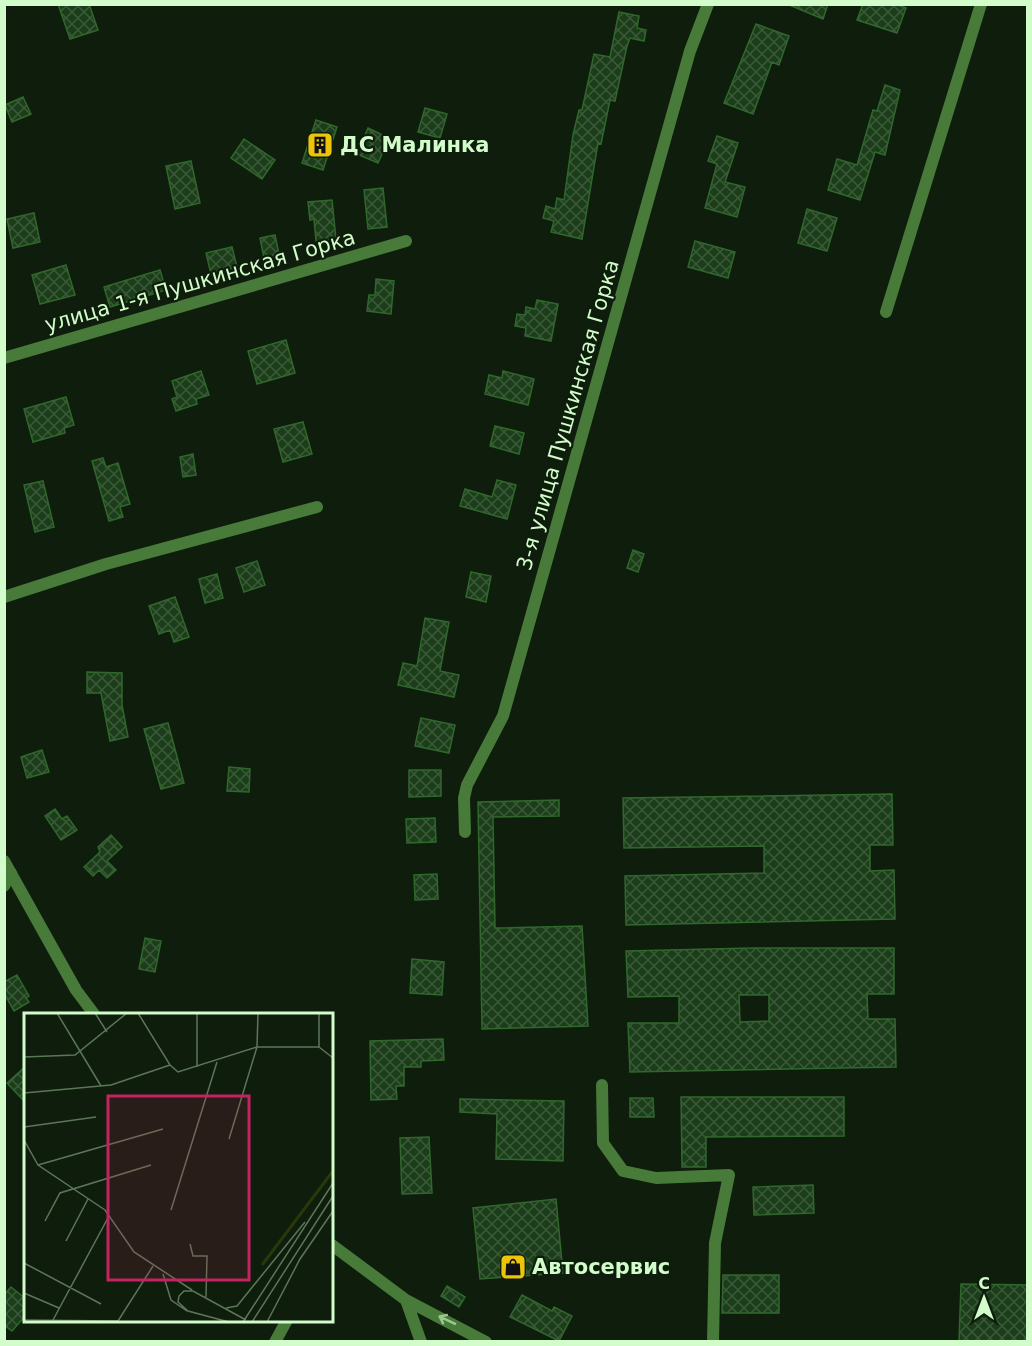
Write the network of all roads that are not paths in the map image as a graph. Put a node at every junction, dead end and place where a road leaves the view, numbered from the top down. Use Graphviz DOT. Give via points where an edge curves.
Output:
graph roads {
  1 [pos="708,4"];
  2 [pos="981,4"];
  3 [pos="406,241"];
  4 [pos="886,312"];
  5 [pos="4,358"];
  6 [pos="317,507"];
  7 [pos="4,597"];
  8 [pos="465,832"];
  9 [pos="4,861"];
  10 [pos="11,873"];
  11 [pos="4,886"];
  12 [pos="93,1013"];
  13 [pos="602,1085"];
  14 [pos="333,1247"];
  15 [pos="406,1300"];
  16 [pos="286,1322"];
  17 [pos="275,1341"];
  18 [pos="421,1341"];
  19 [pos="486,1341"];
  20 [pos="713,1341"];
  1 -- 8 [label="street, 3-я улица Пушкинская Горка" via="690,51 503,716 467,785"];
  2 -- 4 [label="street"];
  3 -- 5 [label="street, улица 1-я Пушкинская Горка"];
  6 -- 7 [label="street" via="106,564"];
  9 -- 10 [label="street"];
  10 -- 11 [label="street"];
  10 -- 12 [label="street" via="76,990"];
  13 -- 20 [label="street" via="603,1143 623,1171 656,1178 729,1175 715,1243"];
  14 -- 15 [label="street"];
  15 -- 18 [label="street"];
  19 -- 15 [label="street, one-way"];
  16 -- 17 [label="street"];
}
